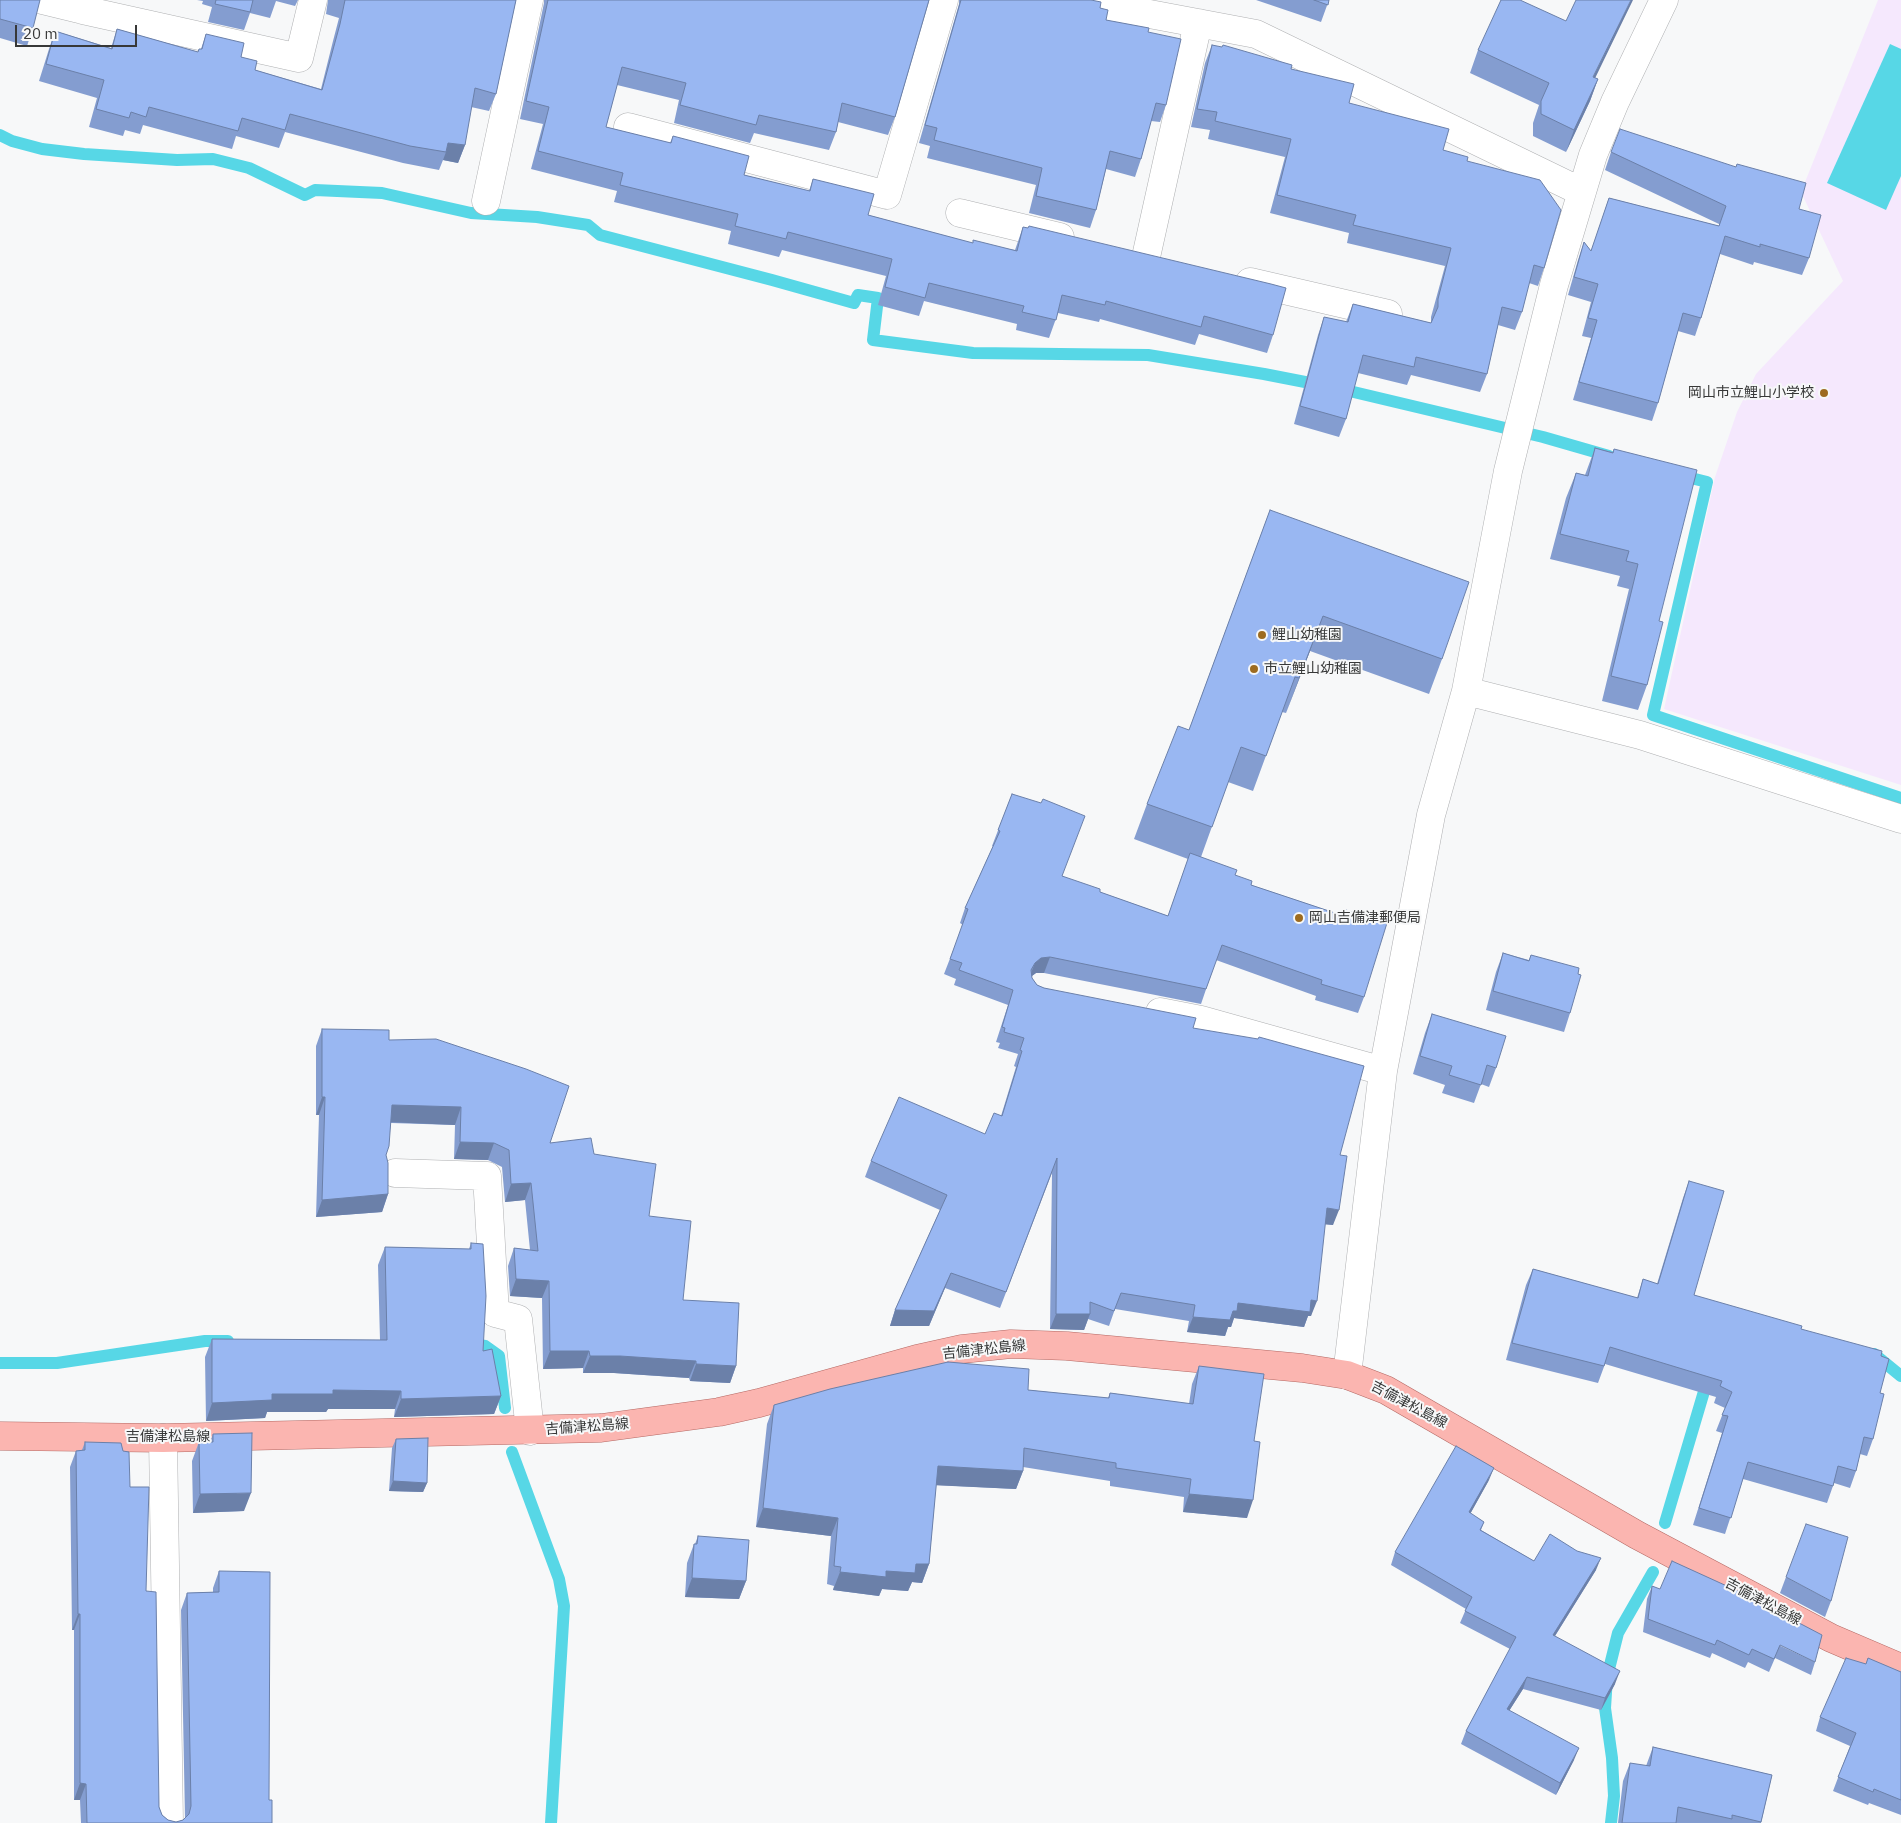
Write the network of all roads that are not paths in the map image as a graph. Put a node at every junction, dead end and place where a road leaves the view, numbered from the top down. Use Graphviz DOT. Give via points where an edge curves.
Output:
graph roads {
  1 [pos="42,0"];
  2 [pos="313,0"];
  3 [pos="529,0"];
  4 [pos="944,0"];
  5 [pos="1075,0"];
  6 [pos="1664,0"];
  7 [pos="84,5"];
  8 [pos="1198,22"];
  9 [pos="628,127"];
  10 [pos="1582,192"];
  11 [pos="486,201"];
  12 [pos="960,213"];
  13 [pos="1081,242"];
  14 [pos="1118,250"];
  15 [pos="1224,276"];
  16 [pos="1416,321"];
  17 [pos="1466,691"];
  18 [pos="1901,819"];
  19 [pos="1135,1007"];
  20 [pos="1383,1071"];
  21 [pos="395,1173"];
  22 [pos="1347,1375"];
  23 [pos="530,1431"];
  24 [pos="0,1436"];
  25 [pos="163,1438"];
  26 [pos="1901,1668"];
  27 [pos="169,1823"];
  1 -- 7 [label="street"];
  2 -- 7 [label="street" via="300,58"];
  3 -- 11 [label="street"];
  4 -- 9 [label="street" via="887,195"];
  5 -- 8 [label="street"];
  6 -- 10 [label="street" via="1615,102"];
  8 -- 10 [label="street" via="1256,34"];
  8 -- 14 [label="street" via="1156,259"];
  10 -- 17 [label="street" via="1554,285 1508,471"];
  12 -- 13 [label="street"];
  15 -- 16 [label="street"];
  17 -- 18 [label="street" via="1640,735"];
  17 -- 20 [label="street" via="1431,815"];
  19 -- 20 [label="street" via="1201,1020"];
  20 -- 22 [label="street"];
  21 -- 23 [label="street" via="487,1176 495,1313 518,1319"];
  22 -- 23 [label="main road, 吉備津松島線" via="1067,1346 1011,1344 962,1349 917,1359 719,1412 600,1428"];
  22 -- 26 [label="main road, 吉備津松島線" via="1386,1390 1637,1535 1831,1638"];
  23 -- 25 [label="main road, 吉備津松島線"];
  24 -- 25 [label="main road, 吉備津松島線"];
  25 -- 27 [label="street"];
}
